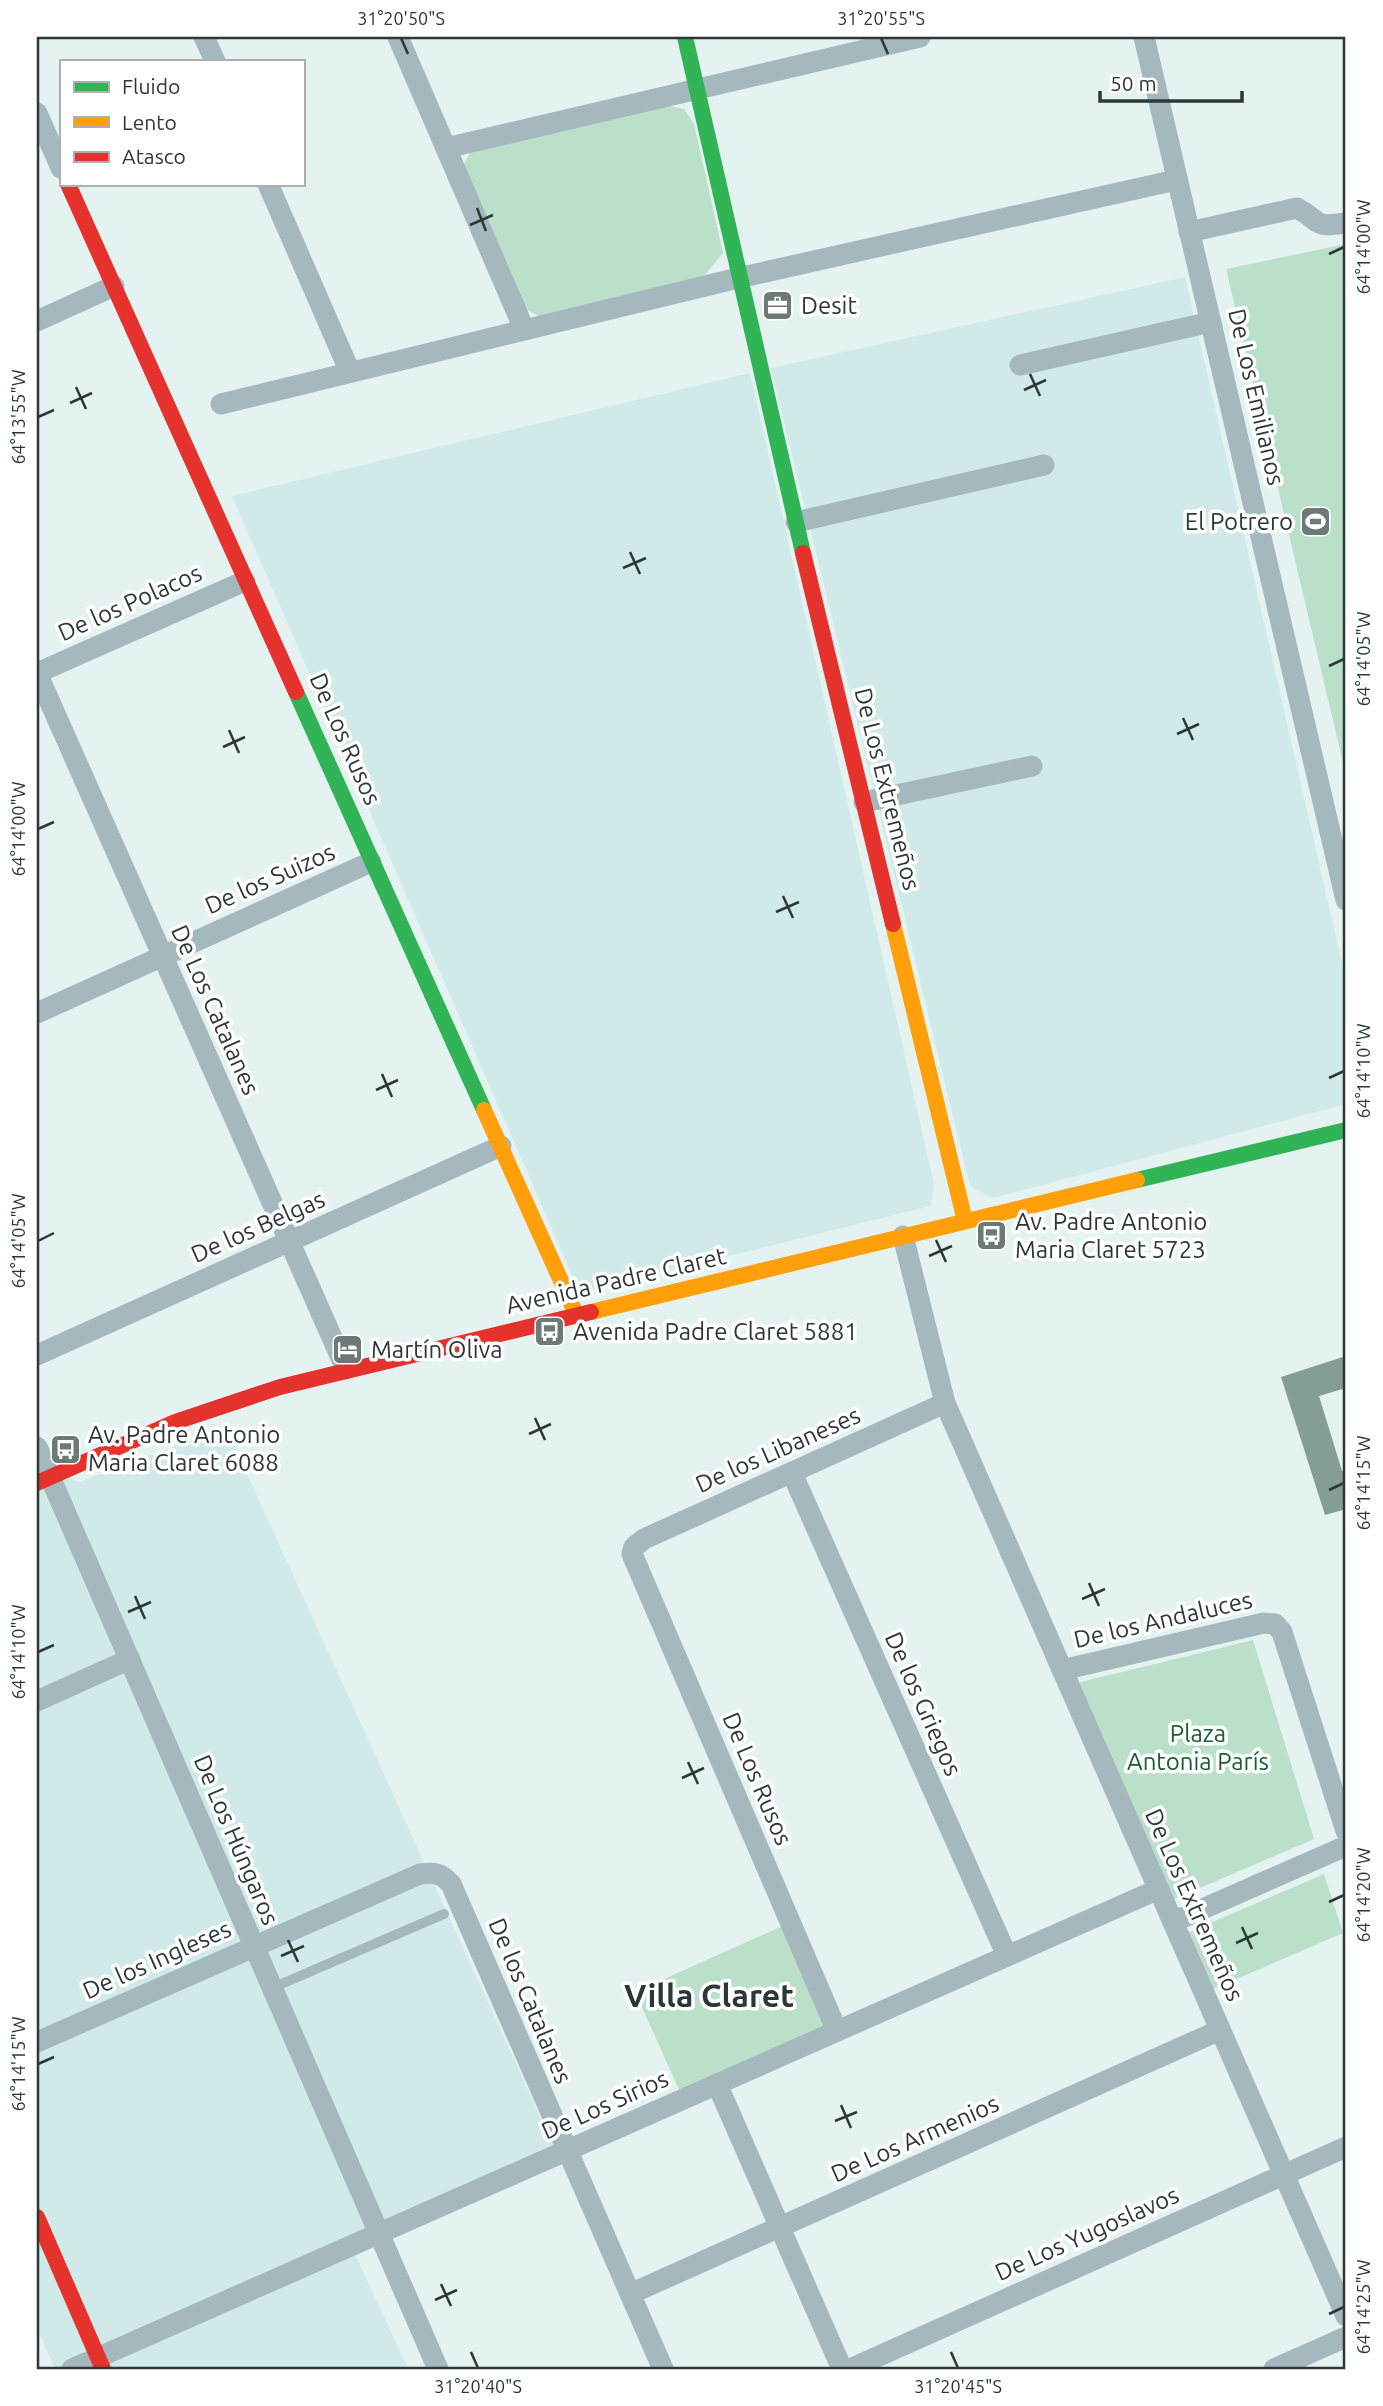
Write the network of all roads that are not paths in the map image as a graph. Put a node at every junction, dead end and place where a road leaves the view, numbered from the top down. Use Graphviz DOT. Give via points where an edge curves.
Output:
graph roads {
  1 [pos="204,37"];
  2 [pos="398,37"];
  3 [pos="685,37"];
  4 [pos="915,37"];
  5 [pos="1144,37"];
  6 [pos="215,60"];
  7 [pos="698,89"];
  8 [pos="37,113"];
  9 [pos="446,148"];
  10 [pos="60,166"];
  11 [pos="1176,180"];
  12 [pos="69,186"];
  13 [pos="269,186"];
  14 [pos="1346,223"];
  15 [pos="1189,232"];
  16 [pos="738,278"];
  17 [pos="114,286"];
  18 [pos="37,321"];
  19 [pos="1211,322"];
  20 [pos="524,329"];
  21 [pos="1020,365"];
  22 [pos="350,372"];
  23 [pos="220,404"];
  24 [pos="1044,465"];
  25 [pos="796,522"];
  26 [pos="245,581"];
  27 [pos="37,673"];
  28 [pos="1032,766"];
  29 [pos="863,802"];
  30 [pos="371,862"];
  31 [pos="1346,900"];
  32 [pos="163,956"];
  33 [pos="37,1013"];
  34 [pos="1346,1130"];
  35 [pos="501,1146"];
  36 [pos="965,1221"];
  37 [pos="903,1236"];
  38 [pos="289,1241"];
  39 [pos="576,1314"];
  40 [pos="37,1355"];
  41 [pos="346,1369"];
  42 [pos="945,1404"];
  43 [pos="37,1447"];
  44 [pos="792,1473"];
  45 [pos="43,1480"];
  46 [pos="634,1547"];
  47 [pos="130,1659"];
  48 [pos="1062,1670"];
  49 [pos="37,1701"];
  50 [pos="1346,1831"];
  51 [pos="1346,1846"];
  52 [pos="450,1884"];
  53 [pos="1159,1889"];
  54 [pos="444,1914"];
  55 [pos="1173,1922"];
  56 [pos="253,1946"];
  57 [pos="1007,1956"];
  58 [pos="272,1988"];
  59 [pos="1220,2030"];
  60 [pos="837,2031"];
  61 [pos="37,2042"];
  62 [pos="717,2084"];
  63 [pos="1346,2147"];
  64 [pos="566,2151"];
  65 [pos="1284,2175"];
  66 [pos="37,2217"];
  67 [pos="780,2228"];
  68 [pos="378,2234"];
  69 [pos="630,2294"];
  70 [pos="1346,2316"];
  71 [pos="1346,2337"];
  72 [pos="101,2364"];
  73 [pos="72,2369"];
  74 [pos="438,2369"];
  75 [pos="663,2369"];
  76 [pos="842,2369"];
  77 [pos="850,2369"];
  78 [pos="1274,2369"];
  1 -- 6 [label="street"];
  2 -- 9 [label="street"];
  3 -- 7 [label="street, De Los Extremeños"];
  4 -- 7 [label="street"];
  5 -- 11 [label="street, De Los Emilianos"];
  7 -- 9 [label="street"];
  7 -- 16 [label="street, De Los Extremeños"];
  8 -- 10 [label="street"];
  9 -- 20 [label="street"];
  11 -- 15 [label="street, De Los Emilianos"];
  11 -- 16 [label="street"];
  12 -- 17 [label="street, De Los Rusos"];
  13 -- 22 [label="street"];
  14 -- 15 [label="street" via="1314,223 1297,208"];
  15 -- 19 [label="street, De Los Emilianos"];
  16 -- 20 [label="street"];
  16 -- 25 [label="street, De Los Extremeños"];
  17 -- 18 [label="street"];
  17 -- 26 [label="street, De Los Rusos"];
  19 -- 21 [label="street"];
  19 -- 31 [label="street, De Los Emilianos"];
  20 -- 22 [label="street"];
  22 -- 23 [label="street"];
  24 -- 25 [label="street"];
  25 -- 29 [label="street, De Los Extremeños"];
  26 -- 27 [label="street, De los Polacos"];
  26 -- 30 [label="street, De Los Rusos"];
  27 -- 32 [label="street, De Los Catalanes"];
  28 -- 29 [label="street"];
  29 -- 36 [label="street, De Los Extremeños"];
  30 -- 32 [label="street, De los Suizos"];
  30 -- 35 [label="street, De Los Rusos"];
  32 -- 33 [label="street, De los Suizos"];
  32 -- 38 [label="street, De Los Catalanes"];
  34 -- 36 [label="street, Avenida Padre Claret"];
  35 -- 38 [label="street, De los Belgas"];
  35 -- 39 [label="street, De Los Rusos"];
  36 -- 37 [label="street, Avenida Padre Claret"];
  37 -- 39 [label="street, Avenida Padre Claret"];
  37 -- 42 [label="street, De Los Extremeños"];
  38 -- 40 [label="street, De los Belgas"];
  38 -- 41 [label="street, De Los Catalanes"];
  39 -- 41 [label="street, Avenida Padre Claret"];
  41 -- 45 [label="street, Avenida Padre Claret" via="174,1422"];
  42 -- 44 [label="street, De los Libaneses"];
  42 -- 48 [label="street, De Los Extremeños"];
  43 -- 45 [label="street, De Los Húngaros"];
  44 -- 46 [label="street, De los Libaneses"];
  44 -- 57 [label="street, De los Griegos"];
  45 -- 47 [label="street, De Los Húngaros"];
  46 -- 60 [label="street, De Los Rusos" via="636,1567"];
  47 -- 49 [label="street"];
  47 -- 56 [label="street, De Los Húngaros"];
  48 -- 50 [label="street, De los Andaluces" via="1275,1624 1282,1632"];
  48 -- 53 [label="street, De Los Extremeños"];
  51 -- 55 [label="street"];
  52 -- 56 [label="street, De los Ingleses" via="434,1872 420,1874"];
  52 -- 64 [label="street, De los Catalanes"];
  53 -- 55 [label="street, De Los Extremeños"];
  53 -- 57 [label="street, De Los Sirios"];
  54 -- 58 [label="lane"];
  55 -- 59 [label="street, De Los Extremeños"];
  56 -- 58 [label="street, De Los Húngaros"];
  56 -- 61 [label="street, De los Ingleses"];
  57 -- 60 [label="street, De Los Sirios"];
  58 -- 68 [label="street, De Los Húngaros"];
  59 -- 65 [label="street, De Los Extremeños"];
  59 -- 67 [label="street, De Los Armenios"];
  60 -- 62 [label="street, De Los Sirios"];
  62 -- 64 [label="street, De Los Sirios"];
  62 -- 67 [label="street"];
  63 -- 65 [label="street, De Los Yugoslavos"];
  64 -- 68 [label="street, De Los Sirios"];
  64 -- 69 [label="street, De los Catalanes"];
  65 -- 70 [label="street, De Los Extremeños"];
  65 -- 77 [label="street, De Los Yugoslavos"];
  66 -- 72 [label="street"];
  67 -- 69 [label="street, De Los Armenios"];
  67 -- 76 [label="street"];
  68 -- 72 [label="street, De Los Sirios"];
  68 -- 74 [label="street, De Los Húngaros"];
  69 -- 75 [label="street, De los Catalanes"];
  71 -- 78 [label="street"];
  72 -- 73 [label="street, De Los Sirios"];
}
